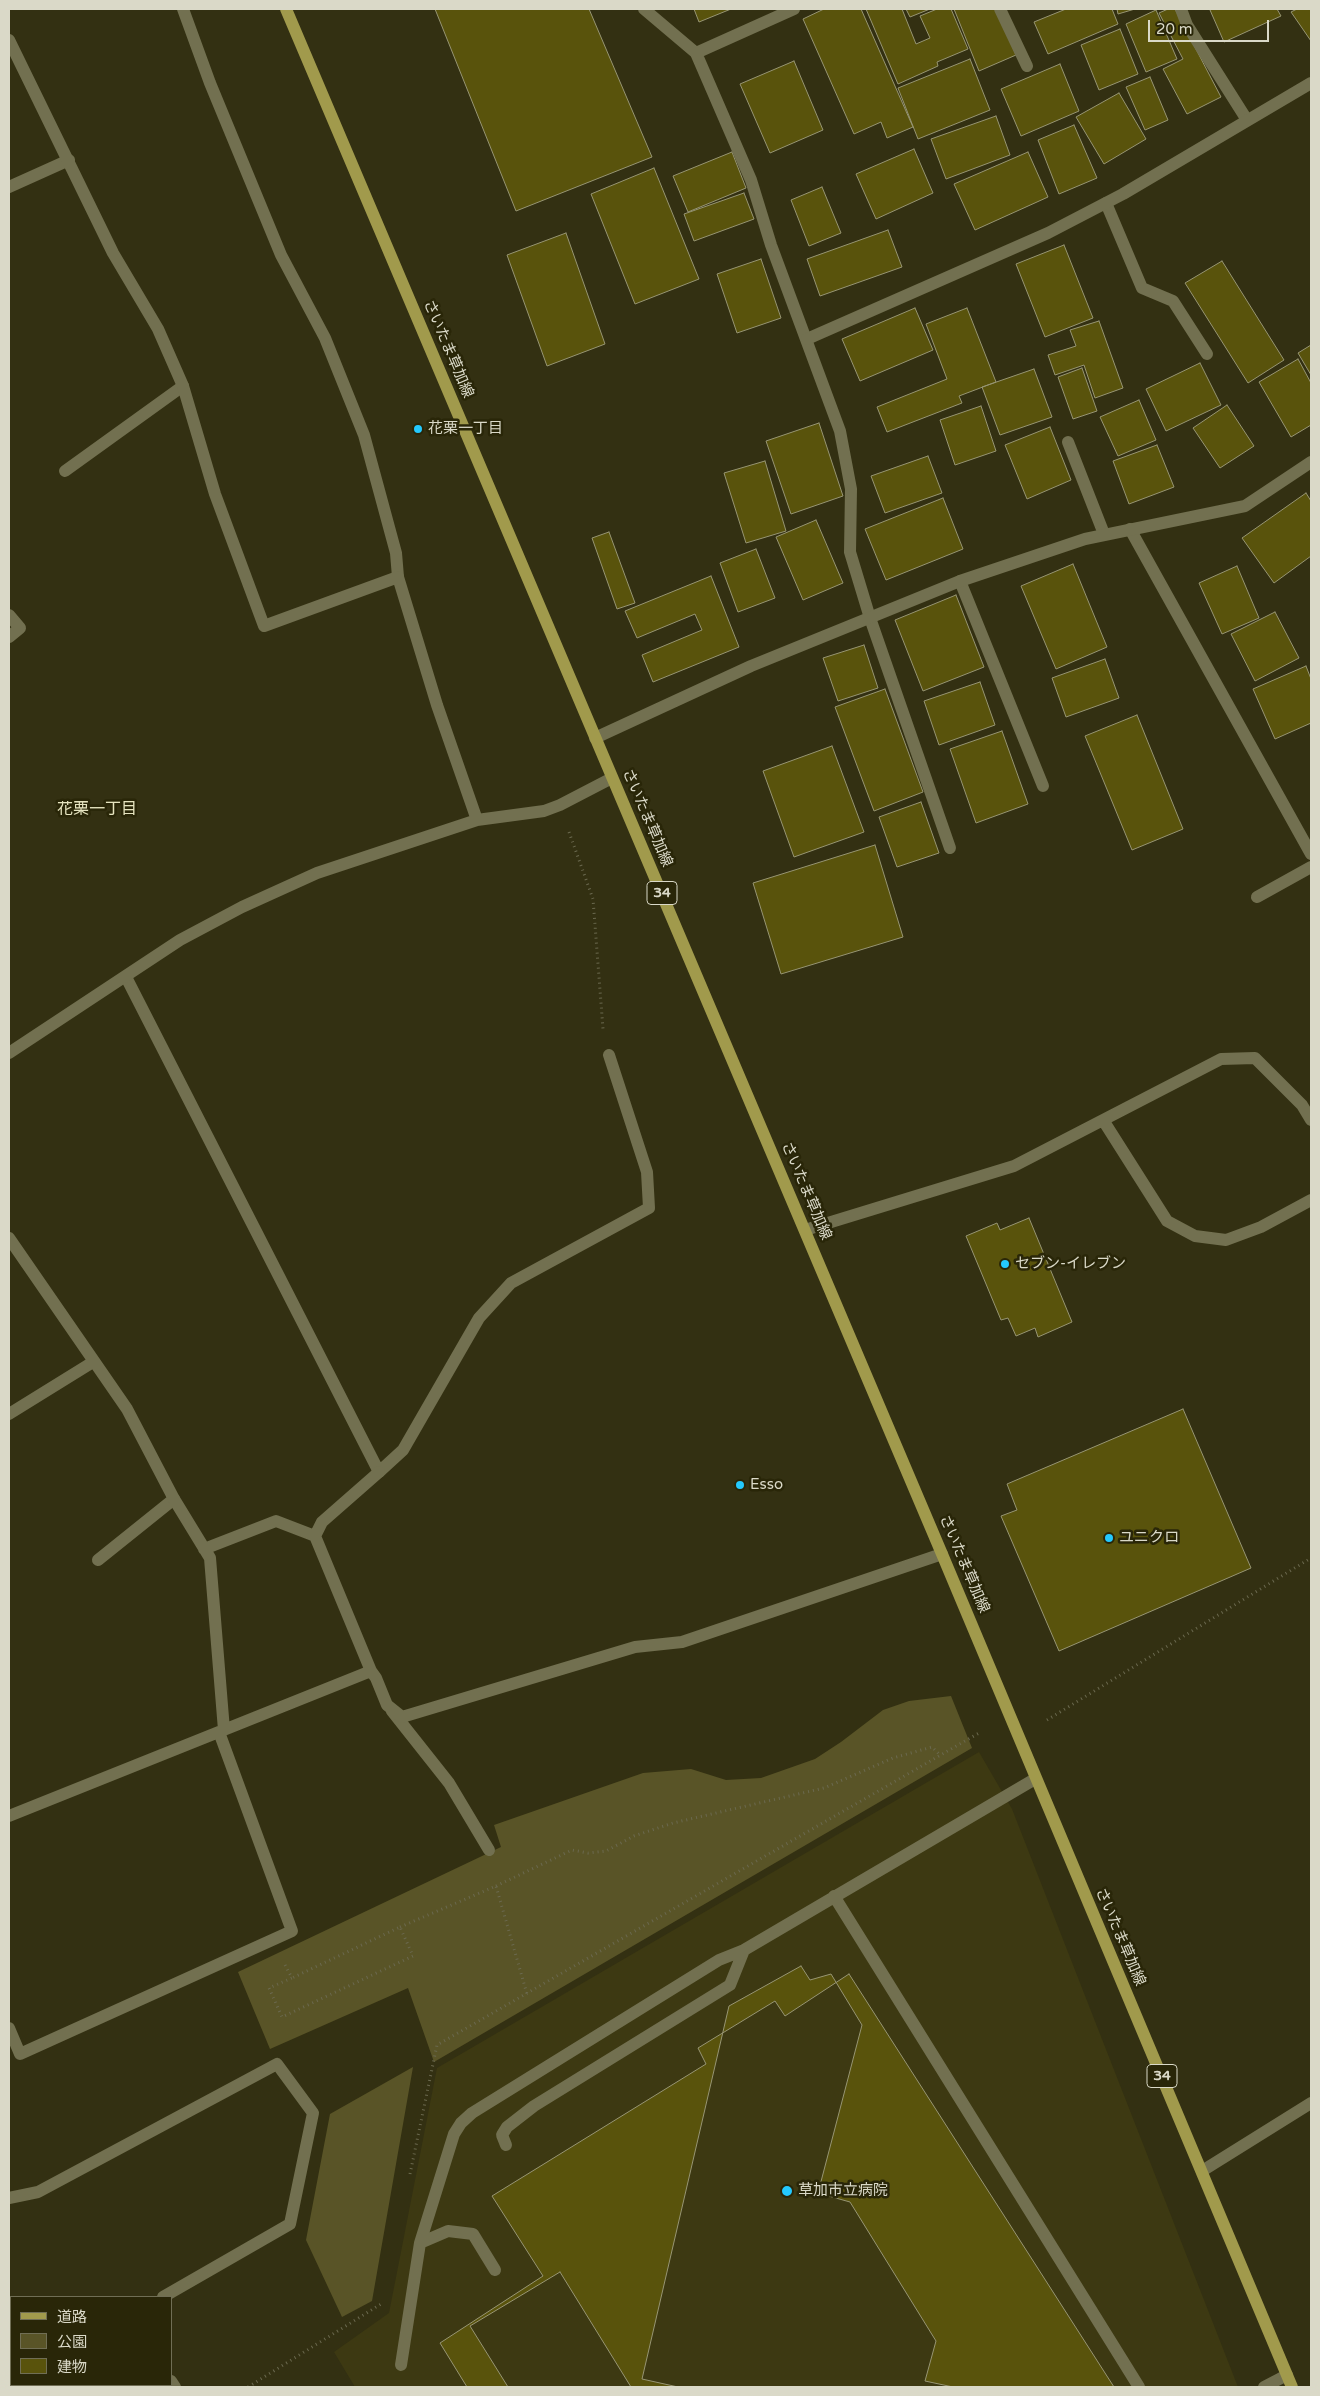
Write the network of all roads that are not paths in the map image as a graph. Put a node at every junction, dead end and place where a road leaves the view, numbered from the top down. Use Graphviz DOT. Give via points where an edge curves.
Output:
graph roads {
  1 [pos="183,9"];
  2 [pos="286,9"];
  3 [pos="644,9"];
  4 [pos="794,9"];
  5 [pos="1000,9"];
  6 [pos="1181,9"];
  7 [pos="9,40"];
  8 [pos="696,54"];
  9 [pos="1027,66"];
  10 [pos="1311,83"];
  11 [pos="1247,120"];
  12 [pos="68,160"];
  13 [pos="9,187"];
  14 [pos="1106,203"];
  15 [pos="807,339"];
  16 [pos="1207,354"];
  17 [pos="183,386"];
  18 [pos="1068,442"];
  19 [pos="1311,462"];
  20 [pos="65,471"];
  21 [pos="1130,529"];
  22 [pos="1104,534"];
  23 [pos="398,577"];
  24 [pos="960,581"];
  25 [pos="9,615"];
  26 [pos="870,618"];
  27 [pos="9,638"];
  28 [pos="595,738"];
  29 [pos="612,778"];
  30 [pos="1043,786"];
  31 [pos="477,820"];
  32 [pos="950,848"];
  33 [pos="1311,854"];
  34 [pos="1311,867"];
  35 [pos="1256,897"];
  36 [pos="126,977"];
  37 [pos="9,1053"];
  38 [pos="609,1055"];
  39 [pos="1103,1120"];
  40 [pos="1311,1120"];
  41 [pos="1311,1200"];
  42 [pos="805,1230"];
  43 [pos="9,1238"];
  44 [pos="93,1362"];
  45 [pos="9,1414"];
  46 [pos="379,1472"];
  47 [pos="174,1500"];
  48 [pos="315,1536"];
  49 [pos="204,1549"];
  50 [pos="942,1554"];
  51 [pos="98,1560"];
  52 [pos="371,1671"];
  53 [pos="387,1705"];
  54 [pos="222,1731"];
  55 [pos="1035,1779"];
  56 [pos="9,1816"];
  57 [pos="489,1850"];
  58 [pos="834,1896"];
  59 [pos="744,1950"];
  60 [pos="9,2028"];
  61 [pos="1311,2103"];
  62 [pos="506,2145"];
  63 [pos="1202,2171"];
  64 [pos="9,2198"];
  65 [pos="420,2243"];
  66 [pos="495,2270"];
  67 [pos="165,2296"];
  68 [pos="401,2365"];
  69 [pos="1286,2375"];
  70 [pos="1139,2387"];
  71 [pos="1264,2387"];
  72 [pos="1292,2387"];
  1 -- 23 [label="street" via="281,255 325,338 364,435 396,553"];
  2 -- 28 [label="main road, さいたま草加線 / 34"];
  3 -- 8 [label="street"];
  4 -- 8 [label="street"];
  5 -- 9 [label="street"];
  6 -- 11 [label="street" via="1187,25"];
  7 -- 12 [label="street"];
  8 -- 15 [label="street" via="751,180 771,246"];
  10 -- 11 [label="street"];
  11 -- 14 [label="street"];
  12 -- 13 [label="street"];
  12 -- 17 [label="street" via="113,253 158,329"];
  14 -- 15 [label="street"];
  14 -- 16 [label="street" via="1142,288 1173,300"];
  15 -- 26 [label="street" via="840,431 851,489 850,552"];
  17 -- 20 [label="street"];
  17 -- 23 [label="street" via="215,494 264,626"];
  18 -- 22 [label="street"];
  19 -- 21 [label="street" via="1245,506"];
  21 -- 22 [label="street"];
  21 -- 33 [label="street"];
  22 -- 24 [label="street"];
  23 -- 31 [label="street"];
  24 -- 26 [label="street"];
  24 -- 30 [label="street"];
  25 -- 27 [label="street" via="20,628"];
  26 -- 28 [label="street" via="751,666"];
  26 -- 32 [label="street"];
  28 -- 29 [label="main road, さいたま草加線 / 34"];
  29 -- 31 [label="street" via="544,811"];
  29 -- 42 [label="main road, さいたま草加線 / 34"];
  31 -- 36 [label="street" via="317,873 180,940"];
  34 -- 35 [label="street"];
  36 -- 37 [label="street"];
  36 -- 46 [label="street"];
  38 -- 46 [label="street" via="647,1172 649,1208 511,1283 479,1318 403,1450"];
  39 -- 40 [label="street" via="1221,1059 1255,1058 1302,1105"];
  39 -- 41 [label="street" via="1167,1221 1195,1236 1226,1240 1261,1227"];
  39 -- 42 [label="street" via="1014,1166"];
  42 -- 50 [label="main road, さいたま草加線 / 34"];
  43 -- 44 [label="street"];
  44 -- 45 [label="street"];
  44 -- 47 [label="street" via="127,1409"];
  46 -- 48 [label="street" via="322,1522"];
  47 -- 49 [label="street"];
  47 -- 51 [label="street"];
  48 -- 49 [label="street" via="276,1521"];
  48 -- 52 [label="street"];
  49 -- 54 [label="street" via="210,1558"];
  50 -- 53 [label="street" via="682,1642 635,1647 402,1717"];
  50 -- 55 [label="main road, さいたま草加線 / 34"];
  52 -- 53 [label="street"];
  52 -- 54 [label="street"];
  53 -- 57 [label="street" via="448,1783"];
  54 -- 56 [label="street"];
  54 -- 60 [label="street" via="292,1930 20,2054"];
  55 -- 58 [label="street"];
  55 -- 63 [label="main road, さいたま草加線 / 34"];
  58 -- 59 [label="street"];
  58 -- 70 [label="street"];
  59 -- 62 [label="street" via="730,1985 527,2111 502,2135"];
  59 -- 65 [label="street" via="719,1960 472,2113 454,2134"];
  61 -- 63 [label="street"];
  63 -- 69 [label="main road, さいたま草加線 / 34"];
  64 -- 67 [label="street" via="38,2192 277,2064 313,2113 290,2224"];
  65 -- 66 [label="street" via="448,2231 473,2234"];
  65 -- 68 [label="street"];
  69 -- 71 [label="street"];
  69 -- 72 [label="main road, さいたま草加線 / 34"];
}
